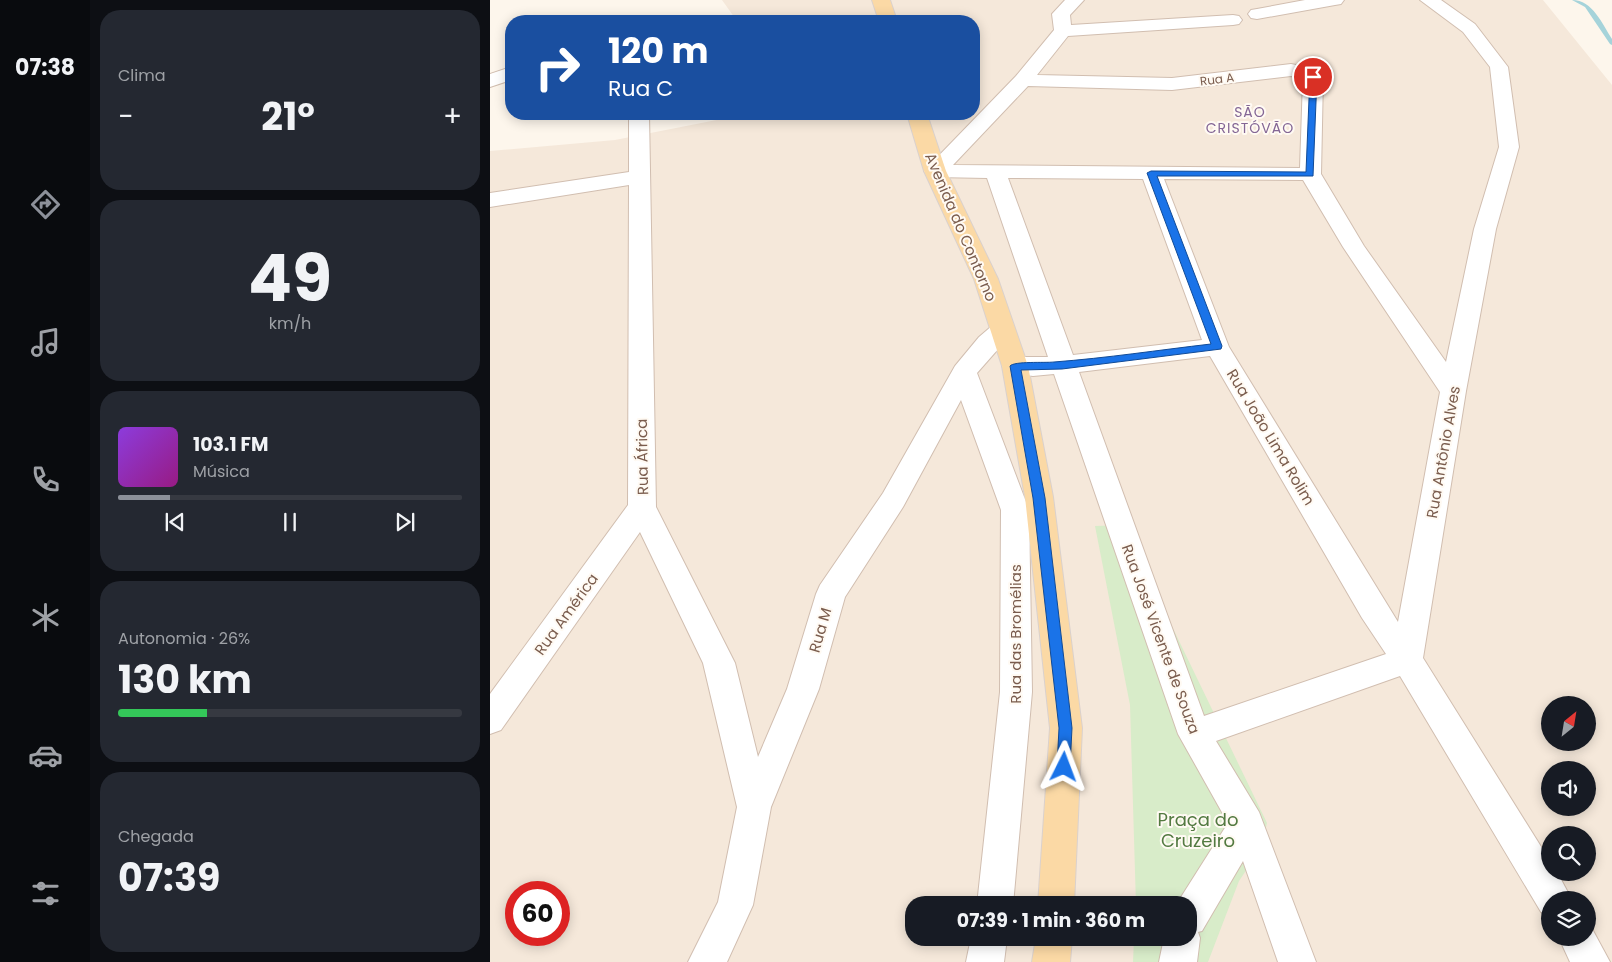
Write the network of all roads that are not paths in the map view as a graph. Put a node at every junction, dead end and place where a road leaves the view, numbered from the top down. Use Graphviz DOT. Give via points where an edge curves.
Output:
graph roads {
  1 [pos="881,0"];
  2 [pos="1074,0"];
  3 [pos="1335,0"];
  4 [pos="1429,0"];
  5 [pos="1257,14"];
  6 [pos="886,15"];
  7 [pos="1233,20"];
  8 [pos="1063,31"];
  9 [pos="505,76"];
  10 [pos="1023,80"];
  11 [pos="490,81"];
  12 [pos="640,120"];
  13 [pos="919,120"];
  14 [pos="935,171"];
  15 [pos="995,171"];
  16 [pos="1151,173"];
  17 [pos="1310,174"];
  18 [pos="639,176"];
  19 [pos="490,200"];
  20 [pos="1002,331"];
  21 [pos="1217,346"];
  22 [pos="1062,365"];
  23 [pos="1015,366"];
  24 [pos="964,372"];
  25 [pos="1454,391"];
  26 [pos="642,507"];
  27 [pos="1407,660"];
  28 [pos="490,720"];
  29 [pos="1194,734"];
  30 [pos="754,807"];
  31 [pos="1248,823"];
  32 [pos="1548,891"];
  33 [pos="996,896"];
  34 [pos="1057,896"];
  35 [pos="1197,905"];
  36 [pos="988,946"];
  37 [pos="1053,946"];
  38 [pos="1181,946"];
  39 [pos="1581,946"];
  40 [pos="707,962"];
  41 [pos="985,962"];
  42 [pos="1051,962"];
  43 [pos="1178,962"];
  44 [pos="1297,962"];
  45 [pos="1592,962"];
  1 -- 6 [label="main road"];
  2 -- 8 [label="street" via="1061,14"];
  3 -- 5 [label="street"];
  4 -- 25 [label="street, Rua Antônio Alves" via="1469,28 1499,67 1509,147 1485,229"];
  7 -- 8 [label="street"];
  8 -- 10 [label="street"];
  9 -- 11 [label="street"];
  10 -- 14 [label="street"];
  10 -- 17 [label="street, Rua A" via="1172,84 1291,70 1304,72 1313,77"];
  12 -- 18 [label="street, Rua África"];
  13 -- 14 [label="main road, Avenida do Contorno"];
  14 -- 15 [label="street"];
  14 -- 20 [label="main road, Avenida do Contorno" via="986,279"];
  15 -- 16 [label="street"];
  15 -- 22 [label="street, Rua José Vicente de Souza"];
  16 -- 17 [label="street"];
  16 -- 21 [label="street, Rua João Lima Rolim"];
  17 -- 25 [label="street" via="1354,247"];
  18 -- 19 [label="street"];
  18 -- 26 [label="street, Rua África"];
  20 -- 23 [label="main road, Avenida do Contorno"];
  20 -- 24 [label="street, Rua M"];
  21 -- 22 [label="street"];
  21 -- 27 [label="street, Rua João Lima Rolim" via="1373,610"];
  22 -- 23 [label="street"];
  22 -- 29 [label="street, Rua José Vicente de Souza"];
  23 -- 34 [label="main road, Avenida do Contorno" via="1039,498 1066,728"];
  24 -- 30 [label="street, Rua M" via="893,500 831,594 803,689"];
  24 -- 33 [label="street, Rua das Bromélias" via="1015,510 1016,692"];
  25 -- 27 [label="street, Rua Antônio Alves"];
  26 -- 28 [label="street, Rua América"];
  26 -- 30 [label="street, Rua África" via="719,663"];
  27 -- 29 [label="street"];
  27 -- 32 [label="street"];
  29 -- 31 [label="street, Rua José Vicente de Souza"];
  30 -- 40 [label="street, Rua M" via="735,905"];
  31 -- 35 [label="street"];
  31 -- 44 [label="street, Rua José Vicente de Souza"];
  36 -- 41 [label="street"];
  37 -- 42 [label="main road"];
  38 -- 43 [label="street"];
  39 -- 45 [label="street"];
}
